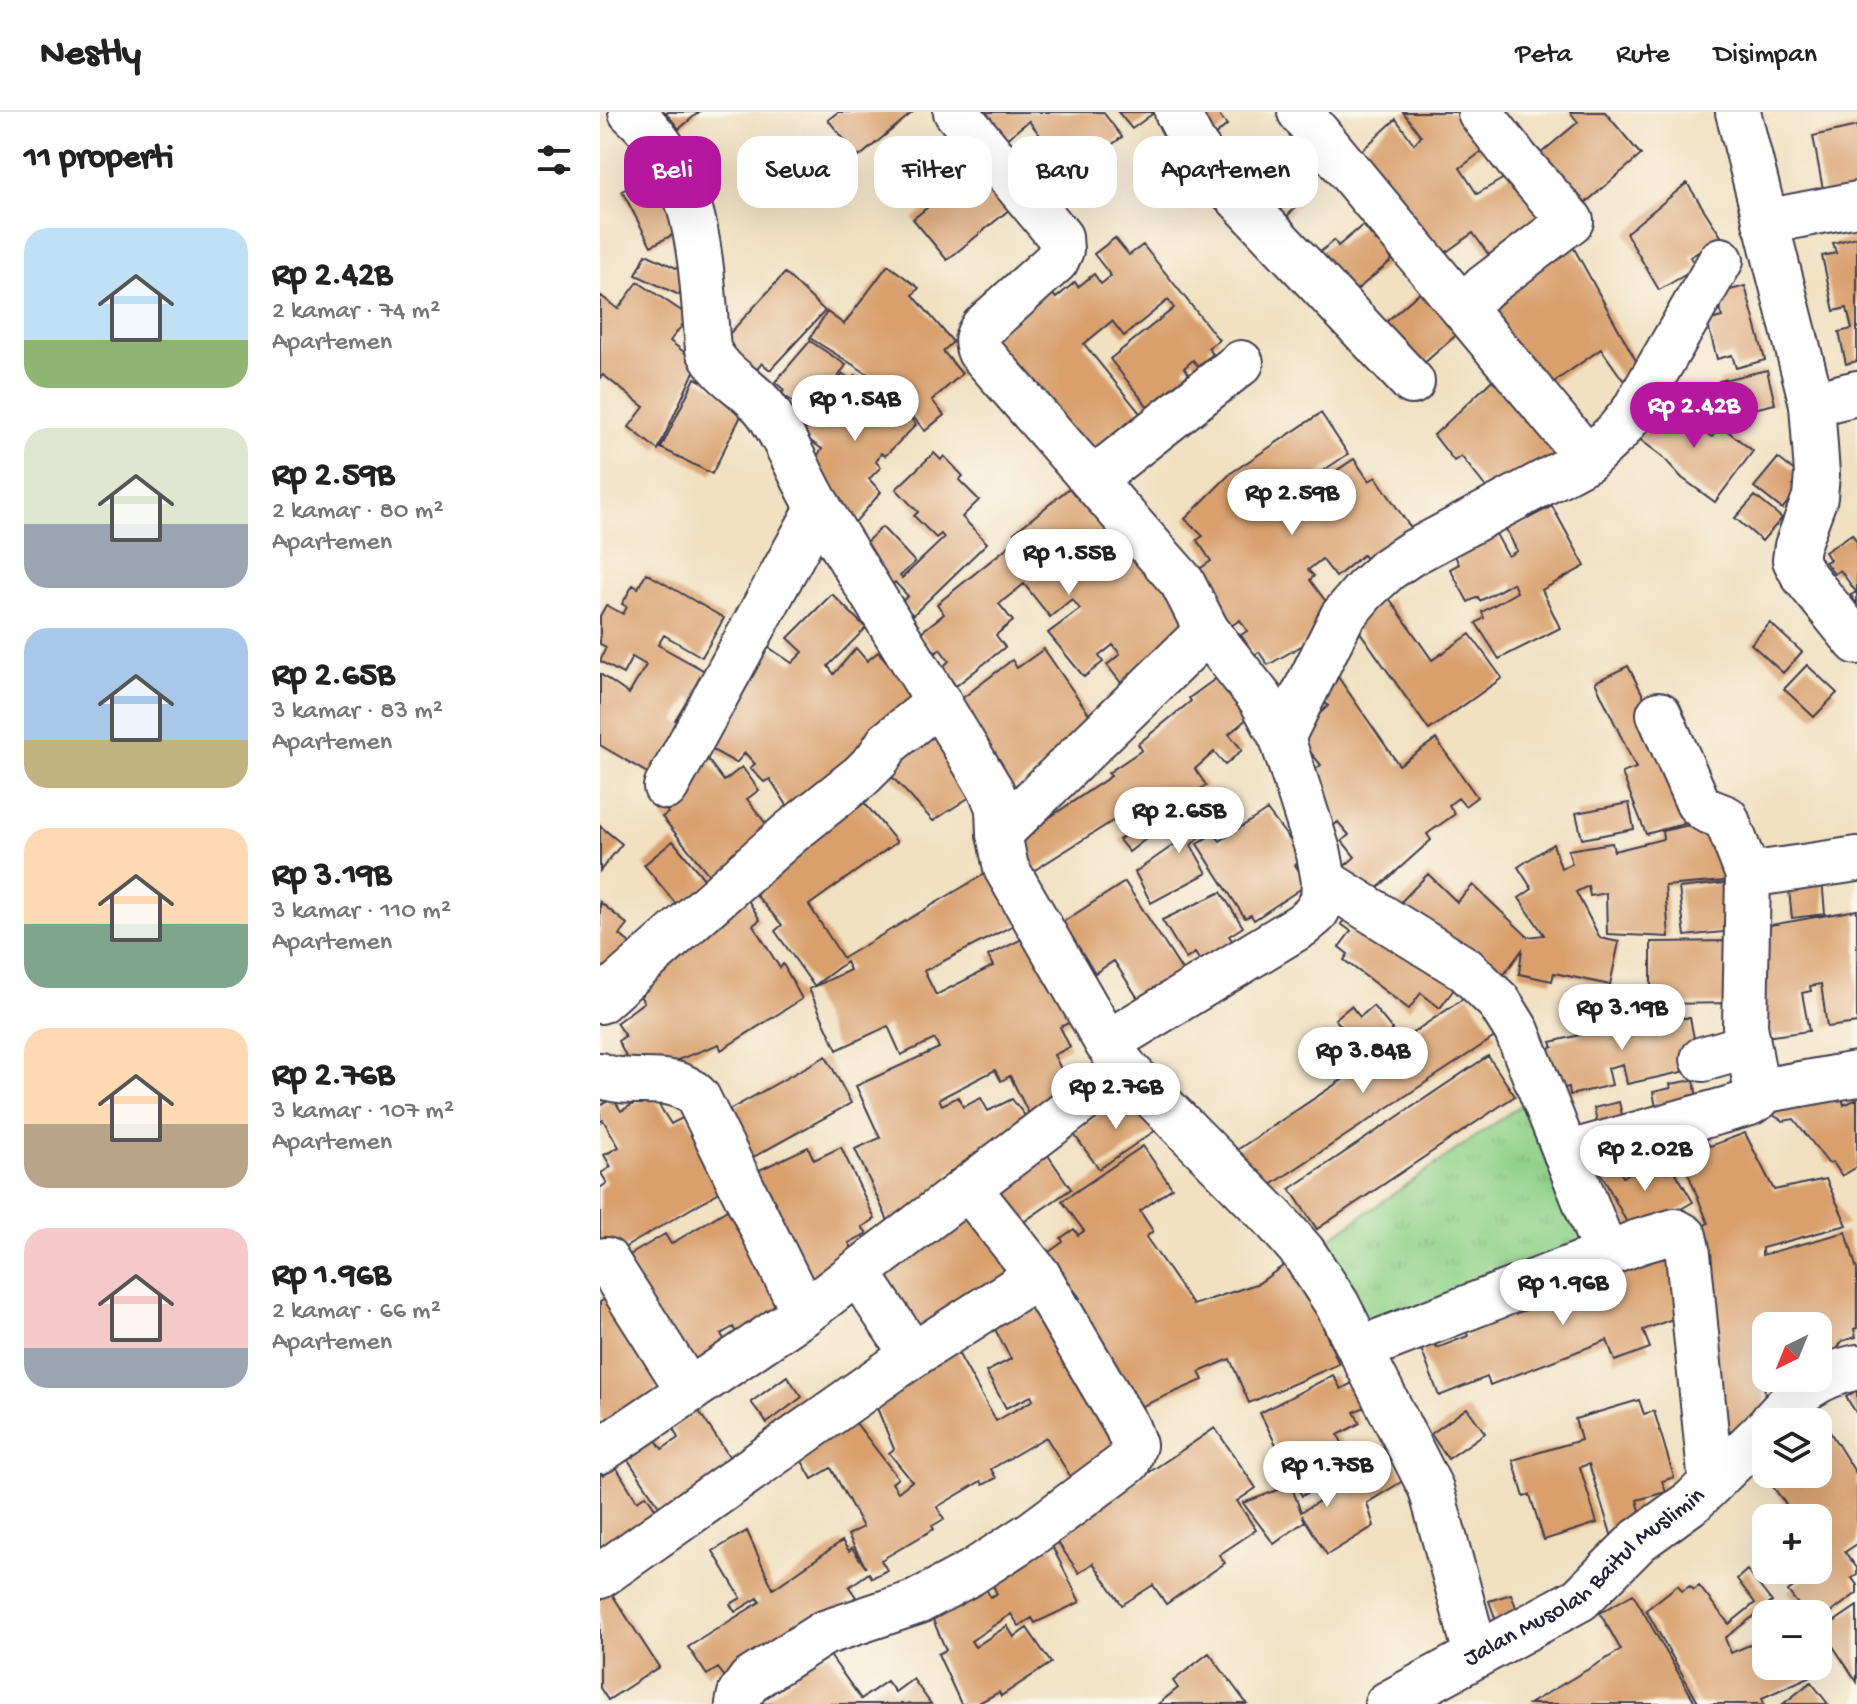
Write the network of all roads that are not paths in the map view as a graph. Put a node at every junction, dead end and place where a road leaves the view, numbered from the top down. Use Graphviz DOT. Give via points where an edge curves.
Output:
graph roads {
  1 [pos="631,112"];
  2 [pos="956,112"];
  3 [pos="1177,112"];
  4 [pos="1300,112"];
  5 [pos="1480,112"];
  6 [pos="1738,112"];
  7 [pos="1857,204"];
  8 [pos="1765,222"];
  9 [pos="1721,260"];
  10 [pos="1461,305"];
  11 [pos="1241,363"];
  12 [pos="1412,382"];
  13 [pos="1857,393"];
  14 [pos="1812,404"];
  15 [pos="1588,459"];
  16 [pos="1092,480"];
  17 [pos="819,507"];
  18 [pos="1207,631"];
  19 [pos="1857,642"];
  20 [pos="939,702"];
  21 [pos="1659,714"];
  22 [pos="1282,738"];
  23 [pos="666,787"];
  24 [pos="999,834"];
  25 [pos="1857,859"];
  26 [pos="1748,875"];
  27 [pos="1324,881"];
  28 [pos="600,1001"];
  29 [pos="1748,1046"];
  30 [pos="1116,1055"];
  31 [pos="1703,1059"];
  32 [pos="1857,1074"];
  33 [pos="600,1075"];
  34 [pos="1758,1098"];
  35 [pos="1566,1154"];
  36 [pos="969,1189"];
  37 [pos="1606,1254"];
  38 [pos="600,1263"];
  39 [pos="858,1273"];
  40 [pos="1038,1275"];
  41 [pos="804,1313"];
  42 [pos="1360,1349"];
  43 [pos="913,1355"];
  44 [pos="1857,1367"];
  45 [pos="689,1391"];
  46 [pos="1784,1408"];
  47 [pos="1752,1443"];
  48 [pos="600,1451"];
  49 [pos="1711,1483"];
  50 [pos="600,1576"];
  51 [pos="1476,1654"];
  52 [pos="738,1704"];
  53 [pos="1387,1704"];
  1 -- 17 [label="street" via="673,164 689,199 713,362 771,416"];
  2 -- 16 [label="street" via="1060,237 1056,261 983,327 977,344"];
  3 -- 12 [label="street" via="1211,169"];
  4 -- 10 [label="street"];
  5 -- 10 [label="street" via="1571,221"];
  6 -- 8 [label="street"];
  7 -- 8 [label="street"];
  8 -- 14 [label="street"];
  9 -- 15 [label="street" via="1633,412"];
  10 -- 15 [label="street"];
  11 -- 16 [label="street"];
  13 -- 14 [label="street"];
  14 -- 19 [label="street" via="1815,497 1795,560"];
  15 -- 22 [label="street" via="1412,553 1380,576 1342,617"];
  16 -- 18 [label="street" via="1182,582"];
  17 -- 20 [label="street"];
  17 -- 23 [label="street"];
  18 -- 22 [label="street" via="1261,699"];
  18 -- 24 [label="street"];
  20 -- 24 [label="street" via="992,792"];
  20 -- 28 [label="street"];
  21 -- 26 [label="street" via="1698,803 1726,818"];
  22 -- 27 [label="street"];
  24 -- 30 [label="street" via="1015,887"];
  25 -- 26 [label="street"];
  26 -- 29 [label="street"];
  27 -- 30 [label="street" via="1323,900 1302,925"];
  27 -- 35 [label="street" via="1465,969 1499,1002 1517,1031"];
  29 -- 31 [label="street"];
  29 -- 34 [label="street"];
  30 -- 36 [label="street"];
  30 -- 42 [label="street" via="1303,1252"];
  32 -- 34 [label="street" via="1766,1090"];
  33 -- 41 [label="street" via="679,1084 698,1098"];
  34 -- 35 [label="street"];
  35 -- 37 [label="street"];
  36 -- 39 [label="street"];
  36 -- 40 [label="street"];
  37 -- 42 [label="street"];
  37 -- 49 [label="street" via="1675,1231 1684,1236"];
  38 -- 45 [label="street" via="606,1260"];
  39 -- 41 [label="street"];
  39 -- 43 [label="street"];
  40 -- 43 [label="street"];
  40 -- 52 [label="street" via="1127,1427 1134,1445 1128,1462 971,1573 917,1602 824,1633 750,1680"];
  41 -- 45 [label="street"];
  42 -- 51 [label="street" via="1431,1489"];
  43 -- 50 [label="street"];
  44 -- 46 [label="street" via="1800,1390"];
  45 -- 48 [label="street"];
  47 -- 49 [label="street, Jalan Musolah Baitul Muslimin"];
  49 -- 51 [label="street, Jalan Musolah Baitul Muslimin" via="1639,1540 1580,1599"];
  51 -- 53 [label="street, Jalan Musolah Baitul Muslimin"];
}
